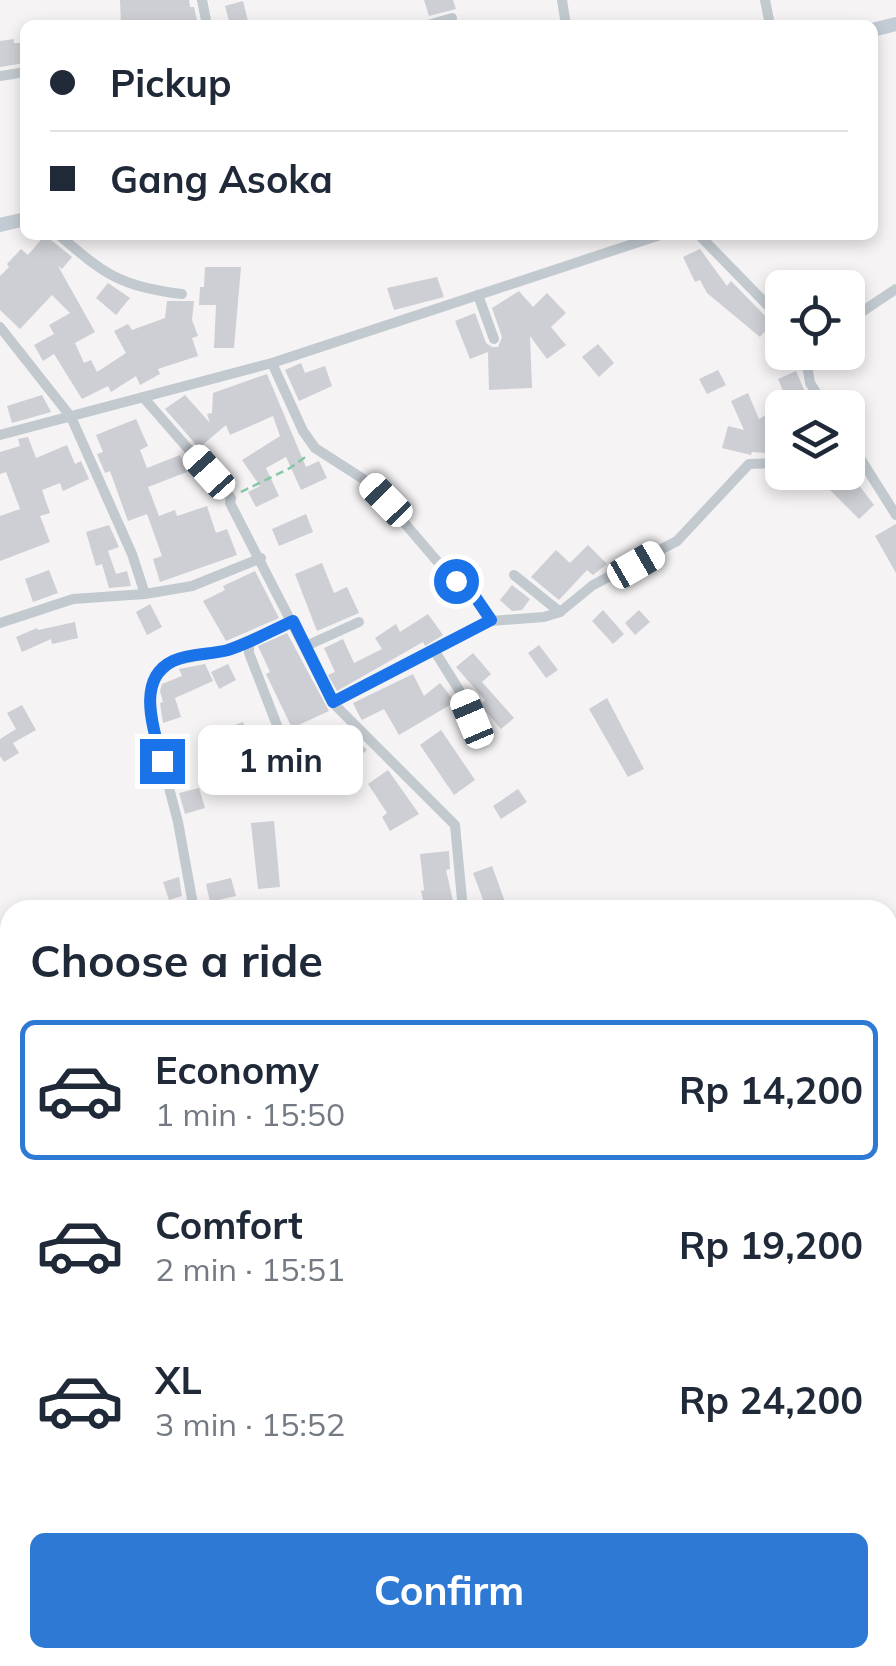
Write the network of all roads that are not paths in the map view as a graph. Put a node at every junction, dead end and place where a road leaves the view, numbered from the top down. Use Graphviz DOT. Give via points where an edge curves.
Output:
graph roads {
  1 [pos="452,18"];
  2 [pos="445,20"];
  3 [pos="65,240"];
  4 [pos="627,240"];
  5 [pos="704,240"];
  6 [pos="896,289"];
  7 [pos="182,294"];
  8 [pos="478,295"];
  9 [pos="765,303"];
  10 [pos="865,310"];
  11 [pos="0,328"];
  12 [pos="494,339"];
  13 [pos="272,363"];
  14 [pos="142,398"];
  15 [pos="71,416"];
  16 [pos="0,435"];
  17 [pos="765,464"];
  18 [pos="865,466"];
  19 [pos="896,516"];
  20 [pos="260,558"];
  21 [pos="514,575"];
  22 [pos="145,594"];
  23 [pos="560,612"];
  24 [pos="491,620"];
  25 [pos="293,621"];
  26 [pos="360,622"];
  27 [pos="0,624"];
  28 [pos="249,642"];
  29 [pos="306,646"];
  30 [pos="434,650"];
  31 [pos="333,702"];
  32 [pos="472,719"];
  33 [pos="280,733"];
  34 [pos="192,900"];
  35 [pos="462,900"];
  1 -- 2 [label="street"];
  3 -- 7 [label="street" via="111,277"];
  4 -- 8 [label="street"];
  5 -- 9 [label="street"];
  6 -- 10 [label="street"];
  8 -- 12 [label="street"];
  8 -- 13 [label="street"];
  11 -- 15 [label="street"];
  13 -- 14 [label="street"];
  13 -- 24 [label="street" via="315,448 372,484"];
  14 -- 15 [label="street"];
  14 -- 20 [label="street" via="231,498"];
  15 -- 16 [label="street"];
  15 -- 22 [label="street"];
  17 -- 23 [label="street" via="749,464 677,541 593,585"];
  18 -- 19 [label="street"];
  20 -- 22 [label="street" via="192,586"];
  20 -- 25 [label="street"];
  21 -- 23 [label="street"];
  22 -- 27 [label="street" via="73,599"];
  23 -- 24 [label="street"];
  24 -- 30 [label="street"];
  25 -- 28 [label="street"];
  25 -- 29 [label="street"];
  26 -- 29 [label="street"];
  28 -- 33 [label="street"];
  28 -- 34 [label="street" via="172,662 150,692"];
  29 -- 31 [label="street"];
  30 -- 31 [label="street"];
  30 -- 32 [label="street"];
  31 -- 35 [label="street" via="455,825"];
}
